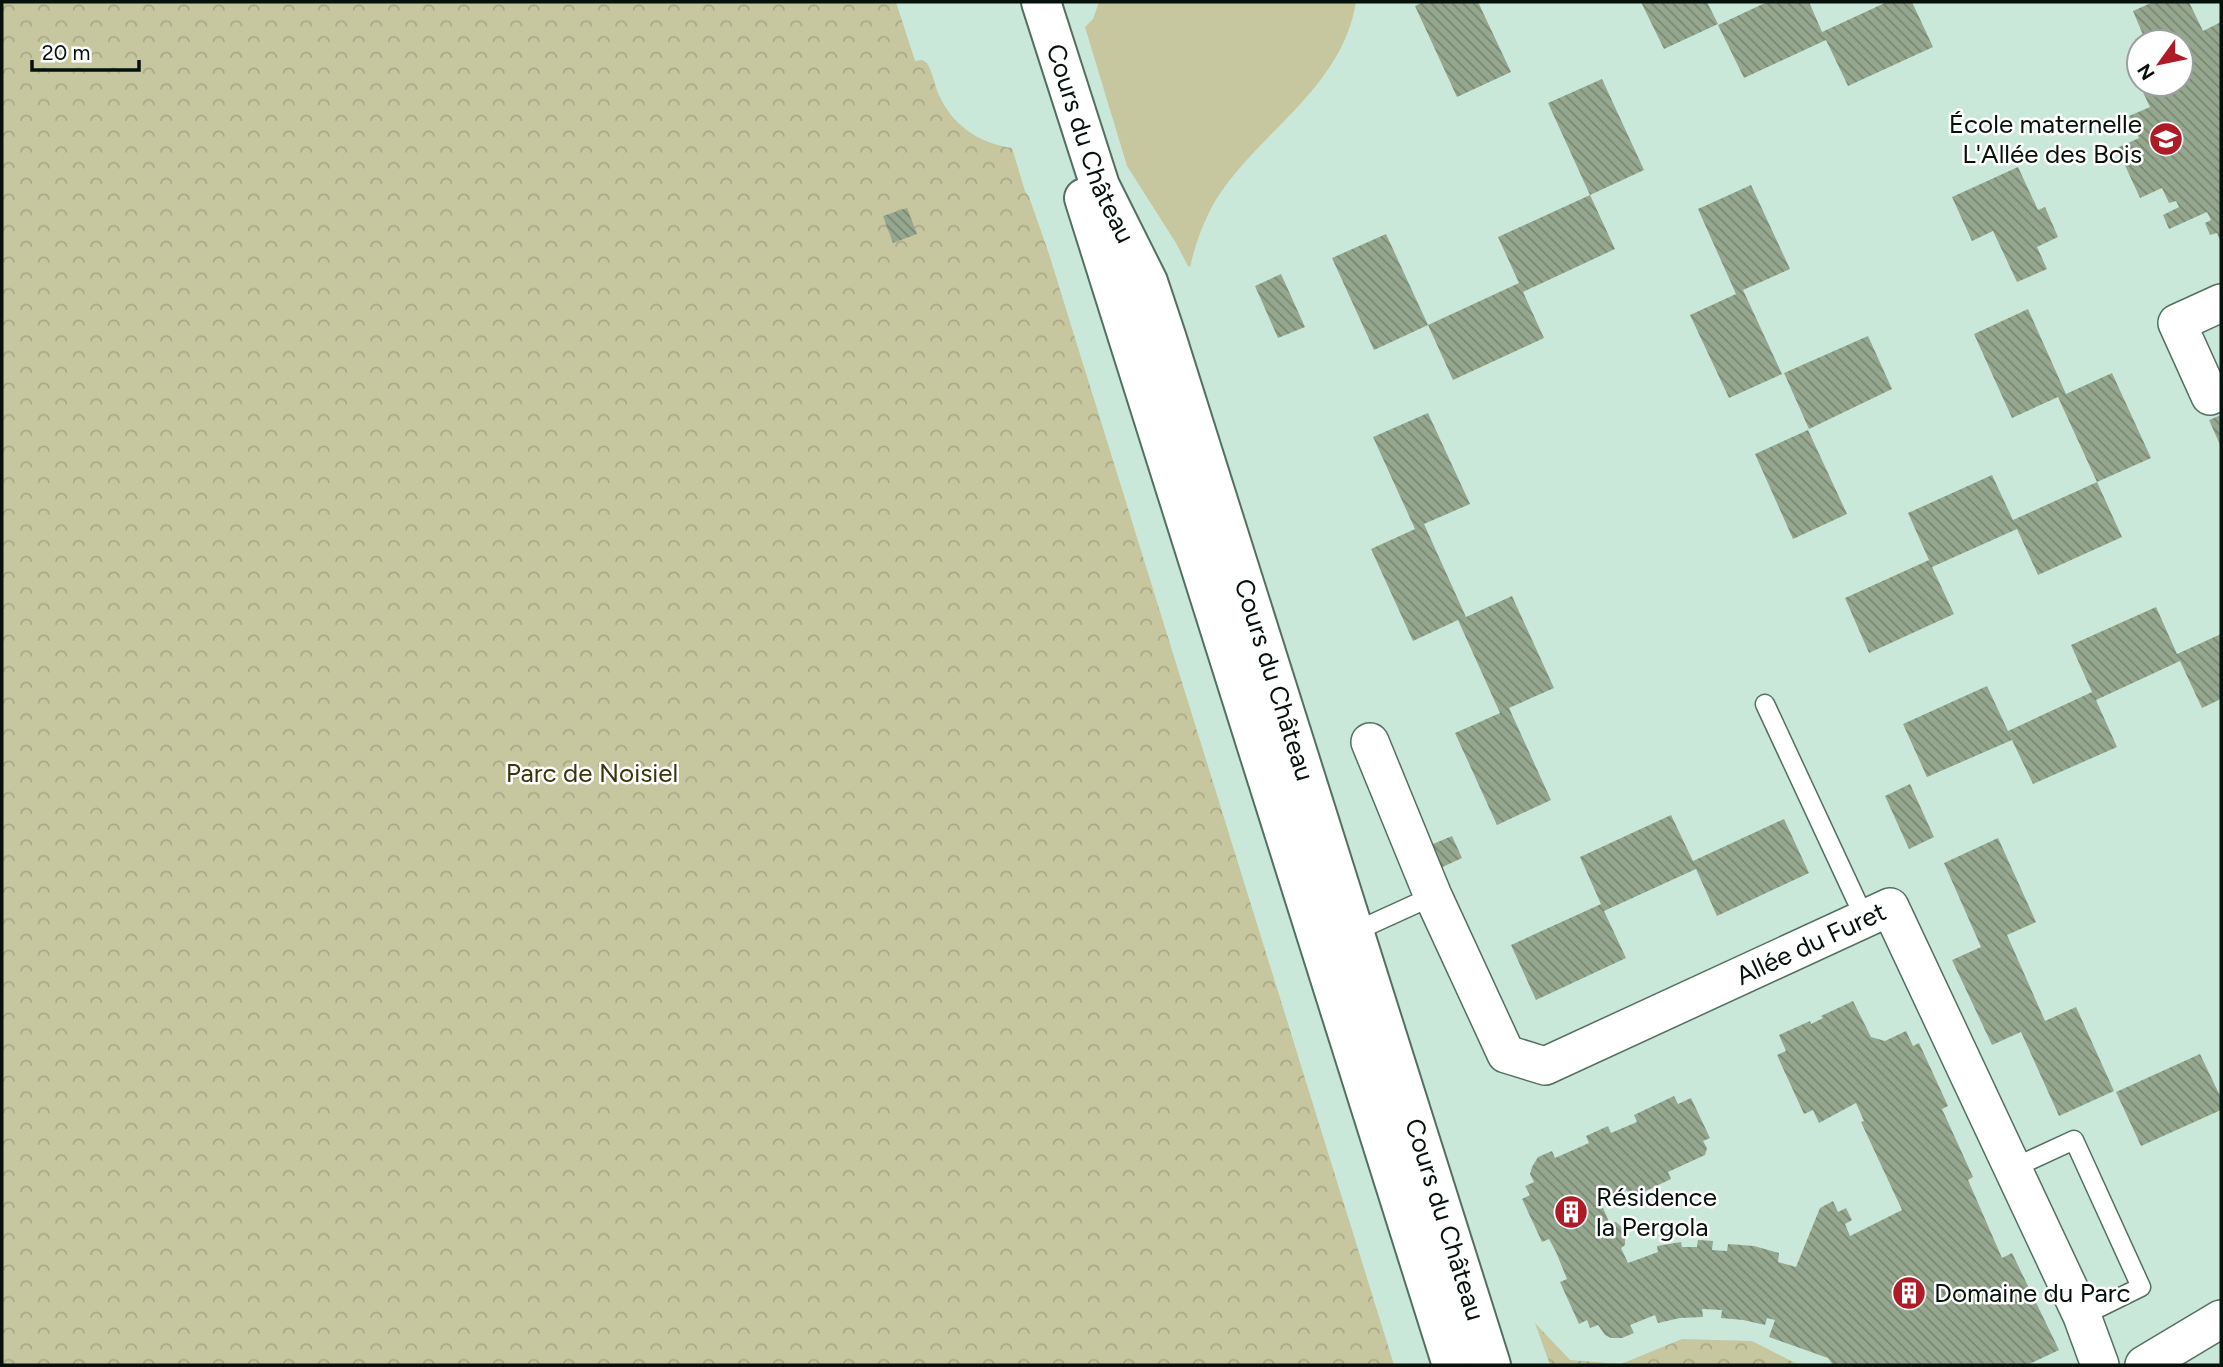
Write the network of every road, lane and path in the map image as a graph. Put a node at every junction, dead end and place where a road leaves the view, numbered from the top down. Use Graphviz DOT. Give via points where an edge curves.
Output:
graph roads {
  1 [pos="1023,2"];
  2 [pos="1041,2"];
  3 [pos="2221,303"];
  4 [pos="2210,396"];
  5 [pos="1765,704"];
  6 [pos="1370,742"];
  7 [pos="1433,896"];
  8 [pos="1865,919"];
  9 [pos="1354,932"];
  10 [pos="2011,1169"];
  11 [pos="2082,1317"];
  12 [pos="2221,1319"];
  13 [pos="1452,1365"];
  14 [pos="1491,1365"];
  15 [pos="2100,1365"];
  16 [pos="2144,1365"];
  1 -- 13 [label="main road, Cours du Château"];
  2 -- 9 [label="main road, Cours du Château" via="1100,186 1147,282"];
  3 -- 4 [label="street" via="2177,323"];
  5 -- 8 [label="lane"];
  6 -- 7 [label="street, Allée du Furet"];
  7 -- 8 [label="street, Allée du Furet" via="1506,1054 1545,1066"];
  7 -- 9 [label="lane"];
  8 -- 10 [label="street, Allée du Furet" via="1890,907"];
  9 -- 14 [label="main road, Cours du Château"];
  10 -- 11 [label="street, Allée du Furet"];
  10 -- 11 [label="lane" via="2074,1140 2141,1287"];
  11 -- 15 [label="street, Allée du Furet"];
  12 -- 16 [label="street"];
}
